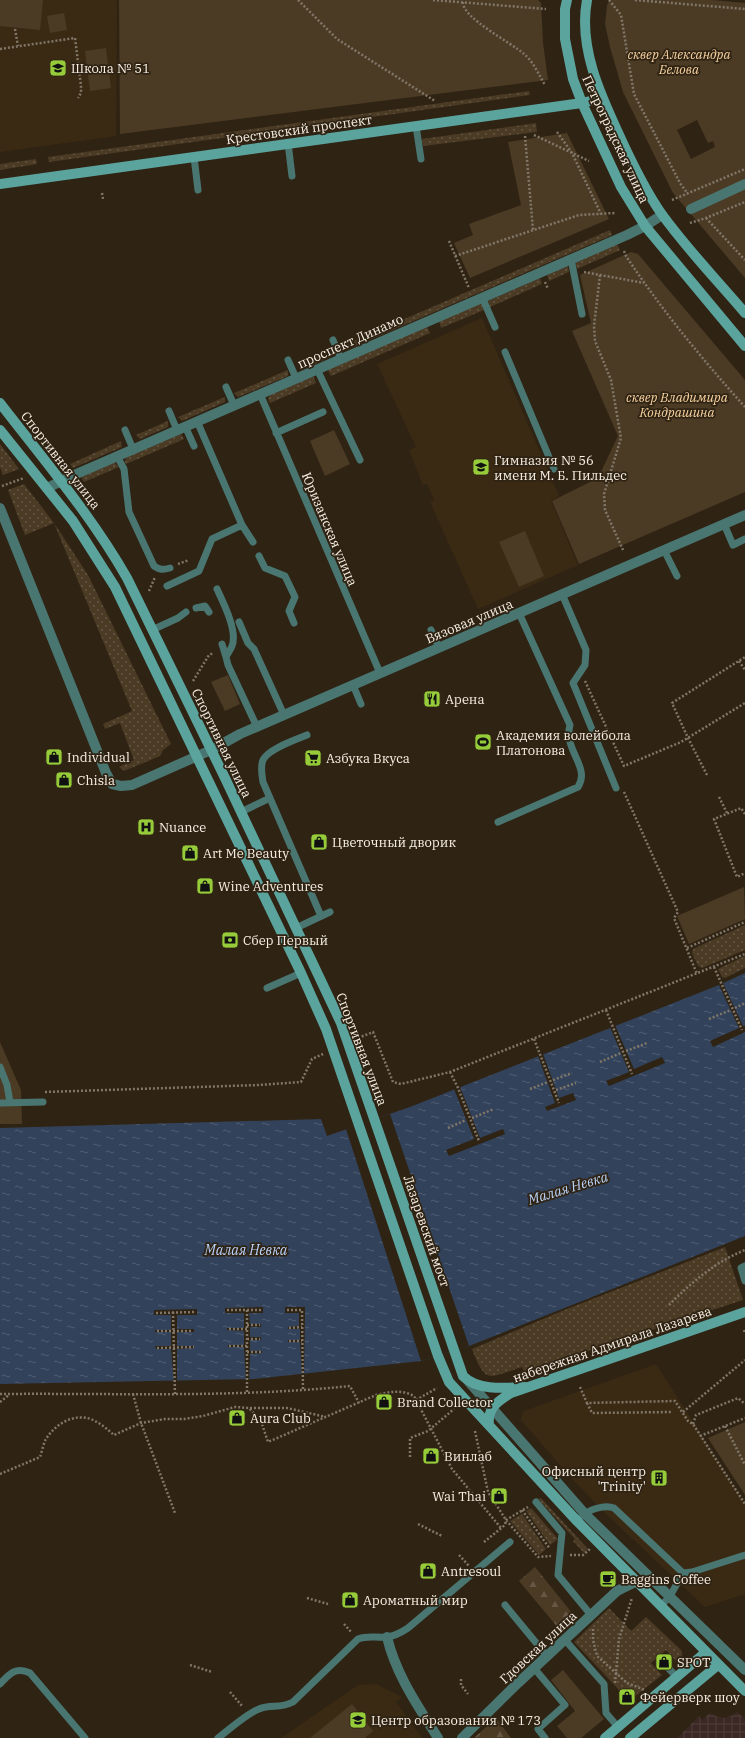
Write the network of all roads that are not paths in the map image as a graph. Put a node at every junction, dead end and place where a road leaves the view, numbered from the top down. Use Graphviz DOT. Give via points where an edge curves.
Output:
graph roads {
  1 [pos="566,0"];
  2 [pos="587,0"];
  3 [pos="602,98"];
  4 [pos="582,103"];
  5 [pos="416,126"];
  6 [pos="288,143"];
  7 [pos="194,157"];
  8 [pos="421,159"];
  9 [pos="292,176"];
  10 [pos="0,184"];
  11 [pos="745,184"];
  12 [pos="198,190"];
  13 [pos="691,209"];
  14 [pos="662,214"];
  15 [pos="645,226"];
  16 [pos="570,259"];
  17 [pos="482,297"];
  18 [pos="745,313"];
  19 [pos="582,314"];
  20 [pos="495,327"];
  21 [pos="333,340"];
  22 [pos="745,346"];
  23 [pos="505,352"];
  24 [pos="341,359"];
  25 [pos="288,360"];
  26 [pos="317,369"];
  27 [pos="296,378"];
  28 [pos="226,387"];
  29 [pos="260,394"];
  30 [pos="0,403"];
  31 [pos="234,405"];
  32 [pos="169,411"];
  33 [pos="322,412"];
  34 [pos="197,421"];
  35 [pos="181,428"];
  36 [pos="0,430"];
  37 [pos="125,430"];
  38 [pos="276,433"];
  39 [pos="194,446"];
  40 [pos="133,449"];
  41 [pos="117,456"];
  42 [pos="360,460"];
  43 [pos="554,469"];
  44 [pos="61,481"];
  45 [pos="47,488"];
  46 [pos="0,508"];
  47 [pos="745,515"];
  48 [pos="724,524"];
  49 [pos="242,525"];
  50 [pos="745,539"];
  51 [pos="253,542"];
  52 [pos="664,550"];
  53 [pos="259,556"];
  54 [pos="170,568"];
  55 [pos="678,576"];
  56 [pos="167,586"];
  57 [pos="217,589"];
  58 [pos="562,594"];
  59 [pos="196,608"];
  60 [pos="186,612"];
  61 [pos="209,612"];
  62 [pos="519,613"];
  63 [pos="239,622"];
  64 [pos="294,623"];
  65 [pos="152,630"];
  66 [pos="431,630"];
  67 [pos="222,644"];
  68 [pos="439,648"];
  69 [pos="226,657"];
  70 [pos="380,673"];
  71 [pos="353,685"];
  72 [pos="361,704"];
  73 [pos="284,715"];
  74 [pos="256,727"];
  75 [pos="307,735"];
  76 [pos="204,753"];
  77 [pos="616,788"];
  78 [pos="270,798"];
  79 [pos="241,812"];
  80 [pos="498,822"];
  81 [pos="330,912"];
  82 [pos="321,916"];
  83 [pos="296,928"];
  84 [pos="301,973"];
  85 [pos="267,988"];
  86 [pos="0,1067"];
  87 [pos="10,1102"];
  88 [pos="42,1102"];
  89 [pos="0,1103"];
  90 [pos="375,1119"];
  91 [pos="745,1266"];
  92 [pos="745,1281"];
  93 [pos="744,1315"];
  94 [pos="469,1382"];
  95 [pos="525,1387"];
  96 [pos="492,1408"];
  97 [pos="489,1425"];
  98 [pos="536,1502"];
  99 [pos="581,1517"];
  100 [pos="510,1542"];
  101 [pos="745,1554"];
  102 [pos="684,1573"];
  103 [pos="637,1582"];
  104 [pos="670,1596"];
  105 [pos="505,1605"];
  106 [pos="661,1606"];
  107 [pos="591,1615"];
  108 [pos="387,1637"];
  109 [pos="564,1640"];
  110 [pos="723,1647"];
  111 [pos="706,1652"];
  112 [pos="547,1656"];
  113 [pos="718,1665"];
  114 [pos="667,1667"];
  115 [pos="534,1668"];
  116 [pos="745,1670"];
  117 [pos="677,1677"];
  118 [pos="0,1684"];
  119 [pos="745,1691"];
  120 [pos="618,1727"];
  121 [pos="84,1738"];
  122 [pos="218,1738"];
  123 [pos="438,1738"];
  124 [pos="462,1738"];
  125 [pos="545,1738"];
  126 [pos="605,1738"];
  127 [pos="630,1738"];
  1 -- 4 [label="street, Петроградская улица" via="566,46 572,79"];
  2 -- 3 [label="street, Петроградская улица" via="586,37"];
  3 -- 4 [label="street, Крестовский проспект"];
  3 -- 14 [label="street, Петроградская улица" via="639,177"];
  4 -- 5 [label="street, Крестовский проспект"];
  4 -- 15 [label="street, Петроградская улица" via="621,186"];
  5 -- 6 [label="street, Крестовский проспект"];
  5 -- 8 [label="lane"];
  6 -- 7 [label="street, Крестовский проспект"];
  6 -- 9 [label="lane"];
  7 -- 10 [label="street, Крестовский проспект"];
  7 -- 12 [label="lane"];
  11 -- 13 [label="street"];
  14 -- 15 [label="street, проспект Динамо"];
  14 -- 18 [label="street, Петроградская улица"];
  15 -- 16 [label="street, проспект Динамо"];
  15 -- 22 [label="street, Петроградская улица"];
  16 -- 17 [label="street, проспект Динамо"];
  16 -- 19 [label="lane"];
  17 -- 20 [label="lane"];
  17 -- 24 [label="street, проспект Динамо"];
  21 -- 24 [label="lane"];
  23 -- 43 [label="lane"];
  24 -- 26 [label="street, проспект Динамо"];
  25 -- 27 [label="lane"];
  26 -- 27 [label="street, проспект Динамо"];
  26 -- 42 [label="lane"];
  27 -- 29 [label="street, проспект Динамо"];
  28 -- 31 [label="lane"];
  29 -- 31 [label="street, проспект Динамо"];
  29 -- 38 [label="lane, Юризанская улица"];
  30 -- 44 [label="street, Спортивная улица"];
  31 -- 34 [label="street, проспект Динамо"];
  32 -- 35 [label="lane"];
  33 -- 38 [label="lane"];
  34 -- 35 [label="street, проспект Динамо"];
  34 -- 49 [label="lane"];
  35 -- 39 [label="lane"];
  35 -- 40 [label="street, проспект Динамо"];
  36 -- 45 [label="street, Спортивная улица"];
  37 -- 40 [label="lane"];
  38 -- 70 [label="lane, Юризанская улица"];
  40 -- 41 [label="street, проспект Динамо"];
  41 -- 44 [label="street, проспект Динамо"];
  41 -- 54 [label="lane" via="124,469 129,512 154,566 164,570"];
  44 -- 45 [label="street, проспект Динамо"];
  44 -- 65 [label="street, Спортивная улица" via="109,547"];
  45 -- 76 [label="street, Спортивная улица" via="73,521 115,587"];
  46 -- 76 [label="street" via="112,784 132,785"];
  47 -- 48 [label="street, Вязовая улица"];
  48 -- 50 [label="lane" via="733,545"];
  48 -- 52 [label="street, Вязовая улица"];
  49 -- 51 [label="lane"];
  49 -- 56 [label="lane" via="212,539 199,571"];
  52 -- 55 [label="lane"];
  52 -- 58 [label="street, Вязовая улица"];
  53 -- 64 [label="lane" via="265,568 285,576 295,596 289,611"];
  57 -- 69 [label="lane" via="230,616 234,640"];
  58 -- 62 [label="street, Вязовая улица"];
  58 -- 77 [label="lane" via="586,650 585,665 573,683"];
  59 -- 61 [label="lane" via="205,606"];
  60 -- 65 [label="lane"];
  62 -- 68 [label="street, Вязовая улица"];
  62 -- 80 [label="lane" via="570,725 568,739 580,766 582,781 578,787"];
  63 -- 73 [label="lane"];
  65 -- 76 [label="street, Спортивная улица"];
  66 -- 68 [label="lane"];
  67 -- 69 [label="lane"];
  68 -- 70 [label="street, Вязовая улица"];
  69 -- 74 [label="lane"];
  70 -- 71 [label="street, Вязовая улица"];
  71 -- 72 [label="lane"];
  71 -- 73 [label="street, Вязовая улица"];
  73 -- 74 [label="street, Вязовая улица"];
  74 -- 76 [label="street, Вязовая улица"];
  75 -- 78 [label="lane" via="270,752 263,760 263,782"];
  76 -- 79 [label="street, Спортивная улица"];
  76 -- 84 [label="street, Спортивная улица"];
  78 -- 79 [label="lane"];
  78 -- 82 [label="lane"];
  79 -- 83 [label="street, Спортивная улица"];
  81 -- 82 [label="lane"];
  82 -- 83 [label="lane"];
  83 -- 90 [label="street, Спортивная улица" via="341,1023"];
  84 -- 85 [label="lane"];
  84 -- 97 [label="street, Спортивная улица" via="326,1029 438,1356 449,1382"];
  86 -- 87 [label="lane"];
  87 -- 88 [label="lane"];
  87 -- 89 [label="lane"];
  90 -- 94 [label="street, Лазаревский мост" via="454,1351 463,1376"];
  91 -- 92 [label="lane" via="741,1268"];
  93 -- 95 [label="street, набережная Адмирала Лазарева"];
  94 -- 95 [label="street" via="496,1387"];
  94 -- 96 [label="street"];
  95 -- 96 [label="street, набережная Адмирала Лазарева" via="506,1395"];
  96 -- 97 [label="street" via="488,1418"];
  96 -- 99 [label="street"];
  97 -- 99 [label="street"];
  98 -- 107 [label="lane" via="562,1533 558,1575"];
  99 -- 102 [label="lane" via="606,1506 614,1508"];
  99 -- 103 [label="street"];
  99 -- 104 [label="street"];
  100 -- 108 [label="lane" via="408,1628"];
  101 -- 102 [label="lane"];
  102 -- 104 [label="lane"];
  103 -- 106 [label="street"];
  103 -- 107 [label="street, Гдовская улица" via="617,1591"];
  104 -- 106 [label="lane"];
  104 -- 110 [label="street"];
  105 -- 112 [label="lane"];
  106 -- 111 [label="street"];
  107 -- 109 [label="street, Гдовская улица"];
  108 -- 122 [label="lane" via="365,1636 358,1639 293,1702 284,1706 259,1709"];
  108 -- 123 [label="street" via="399,1673"];
  109 -- 112 [label="street, Гдовская улица"];
  109 -- 120 [label="lane" via="604,1684 606,1713"];
  110 -- 111 [label="street"];
  110 -- 113 [label="lane"];
  110 -- 116 [label="street"];
  111 -- 113 [label="street"];
  111 -- 117 [label="street"];
  112 -- 115 [label="street, Гдовская улица"];
  113 -- 119 [label="street"];
  113 -- 127 [label="street"];
  114 -- 117 [label="lane"];
  115 -- 124 [label="street, Гдовская улица"];
  115 -- 125 [label="lane" via="565,1704 538,1729"];
  117 -- 120 [label="street"];
  118 -- 121 [label="lane" via="14,1671 23,1669 30,1673"];
  120 -- 126 [label="street"];
}
